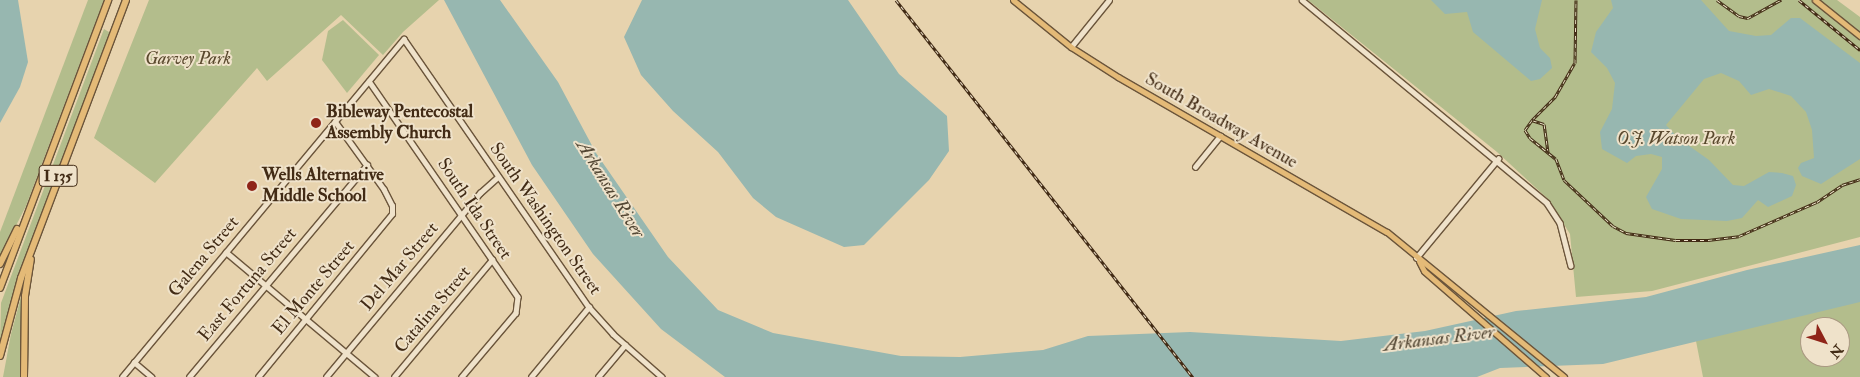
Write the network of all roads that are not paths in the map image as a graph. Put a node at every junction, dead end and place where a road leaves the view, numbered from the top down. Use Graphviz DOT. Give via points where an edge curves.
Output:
graph roads {
  1 [pos="108,0"];
  2 [pos="126,0"];
  3 [pos="1013,0"];
  4 [pos="1110,0"];
  5 [pos="1302,0"];
  6 [pos="1815,0"];
  7 [pos="1860,36"];
  8 [pos="404,39"];
  9 [pos="1071,47"];
  10 [pos="369,81"];
  11 [pos="335,122"];
  12 [pos="1220,136"];
  13 [pos="1498,159"];
  14 [pos="367,165"];
  15 [pos="1195,167"];
  16 [pos="498,177"];
  17 [pos="34,197"];
  18 [pos="462,214"];
  19 [pos="44,216"];
  20 [pos="226,252"];
  21 [pos="1417,259"];
  22 [pos="492,260"];
  23 [pos="0,264"];
  24 [pos="1571,266"];
  25 [pos="266,286"];
  26 [pos="0,288"];
  27 [pos="590,307"];
  28 [pos="306,319"];
  29 [pos="625,345"];
  30 [pos="346,353"];
  31 [pos="0,356"];
  32 [pos="134,362"];
  33 [pos="24,377"];
  34 [pos="122,377"];
  35 [pos="152,377"];
  36 [pos="189,377"];
  37 [pos="258,377"];
  38 [pos="326,377"];
  39 [pos="375,377"];
  40 [pos="394,377"];
  41 [pos="462,377"];
  42 [pos="531,377"];
  43 [pos="598,377"];
  44 [pos="662,377"];
  45 [pos="1546,377"];
  46 [pos="1564,377"];
  1 -- 17 [label="highway, I 135"];
  2 -- 19 [label="highway, I 135"];
  3 -- 9 [label="main road, South Broadway Avenue"];
  4 -- 9 [label="street"];
  5 -- 13 [label="street"];
  6 -- 7 [label="main road"];
  8 -- 10 [label="street, Galena Street"];
  8 -- 16 [label="street, South Washington Street"];
  9 -- 12 [label="main road, South Broadway Avenue"];
  10 -- 11 [label="street, Galena Street"];
  10 -- 18 [label="street, South Ida Street"];
  11 -- 14 [label="street"];
  11 -- 20 [label="street, Galena Street"];
  12 -- 15 [label="street"];
  12 -- 21 [label="main road, South Broadway Avenue" via="1387,232"];
  13 -- 21 [label="street"];
  13 -- 24 [label="street" via="1547,203 1560,223"];
  14 -- 25 [label="street, East Fortuna Street"];
  14 -- 28 [label="street, El Monte Street" via="391,203 391,215"];
  16 -- 18 [label="street, Del Mar Street"];
  16 -- 27 [label="street, South Washington Street"];
  17 -- 23 [label="highway"];
  17 -- 26 [label="highway, I 135"];
  18 -- 22 [label="street, South Ida Street"];
  18 -- 30 [label="street, Del Mar Street"];
  19 -- 31 [label="highway, I 135" via="14,300"];
  19 -- 33 [label="highway" via="27,277"];
  20 -- 25 [label="street"];
  20 -- 32 [label="street, Galena Street"];
  21 -- 45 [label="main road, South Broadway Avenue" via="1424,271 1450,295"];
  21 -- 46 [label="main road, South Broadway Avenue" via="1430,264"];
  22 -- 40 [label="street, Catalina Street"];
  22 -- 41 [label="street, South Ida Street" via="516,293 519,304 516,312"];
  25 -- 28 [label="street"];
  25 -- 36 [label="street, East Fortuna Street"];
  27 -- 29 [label="street, South Washington Street"];
  27 -- 42 [label="street"];
  28 -- 30 [label="street"];
  28 -- 37 [label="street, El Monte Street"];
  29 -- 43 [label="street"];
  29 -- 44 [label="street, South Washington Street"];
  30 -- 38 [label="street, Del Mar Street"];
  30 -- 39 [label="street"];
  32 -- 34 [label="street, Galena Street"];
  32 -- 35 [label="street"];
}
